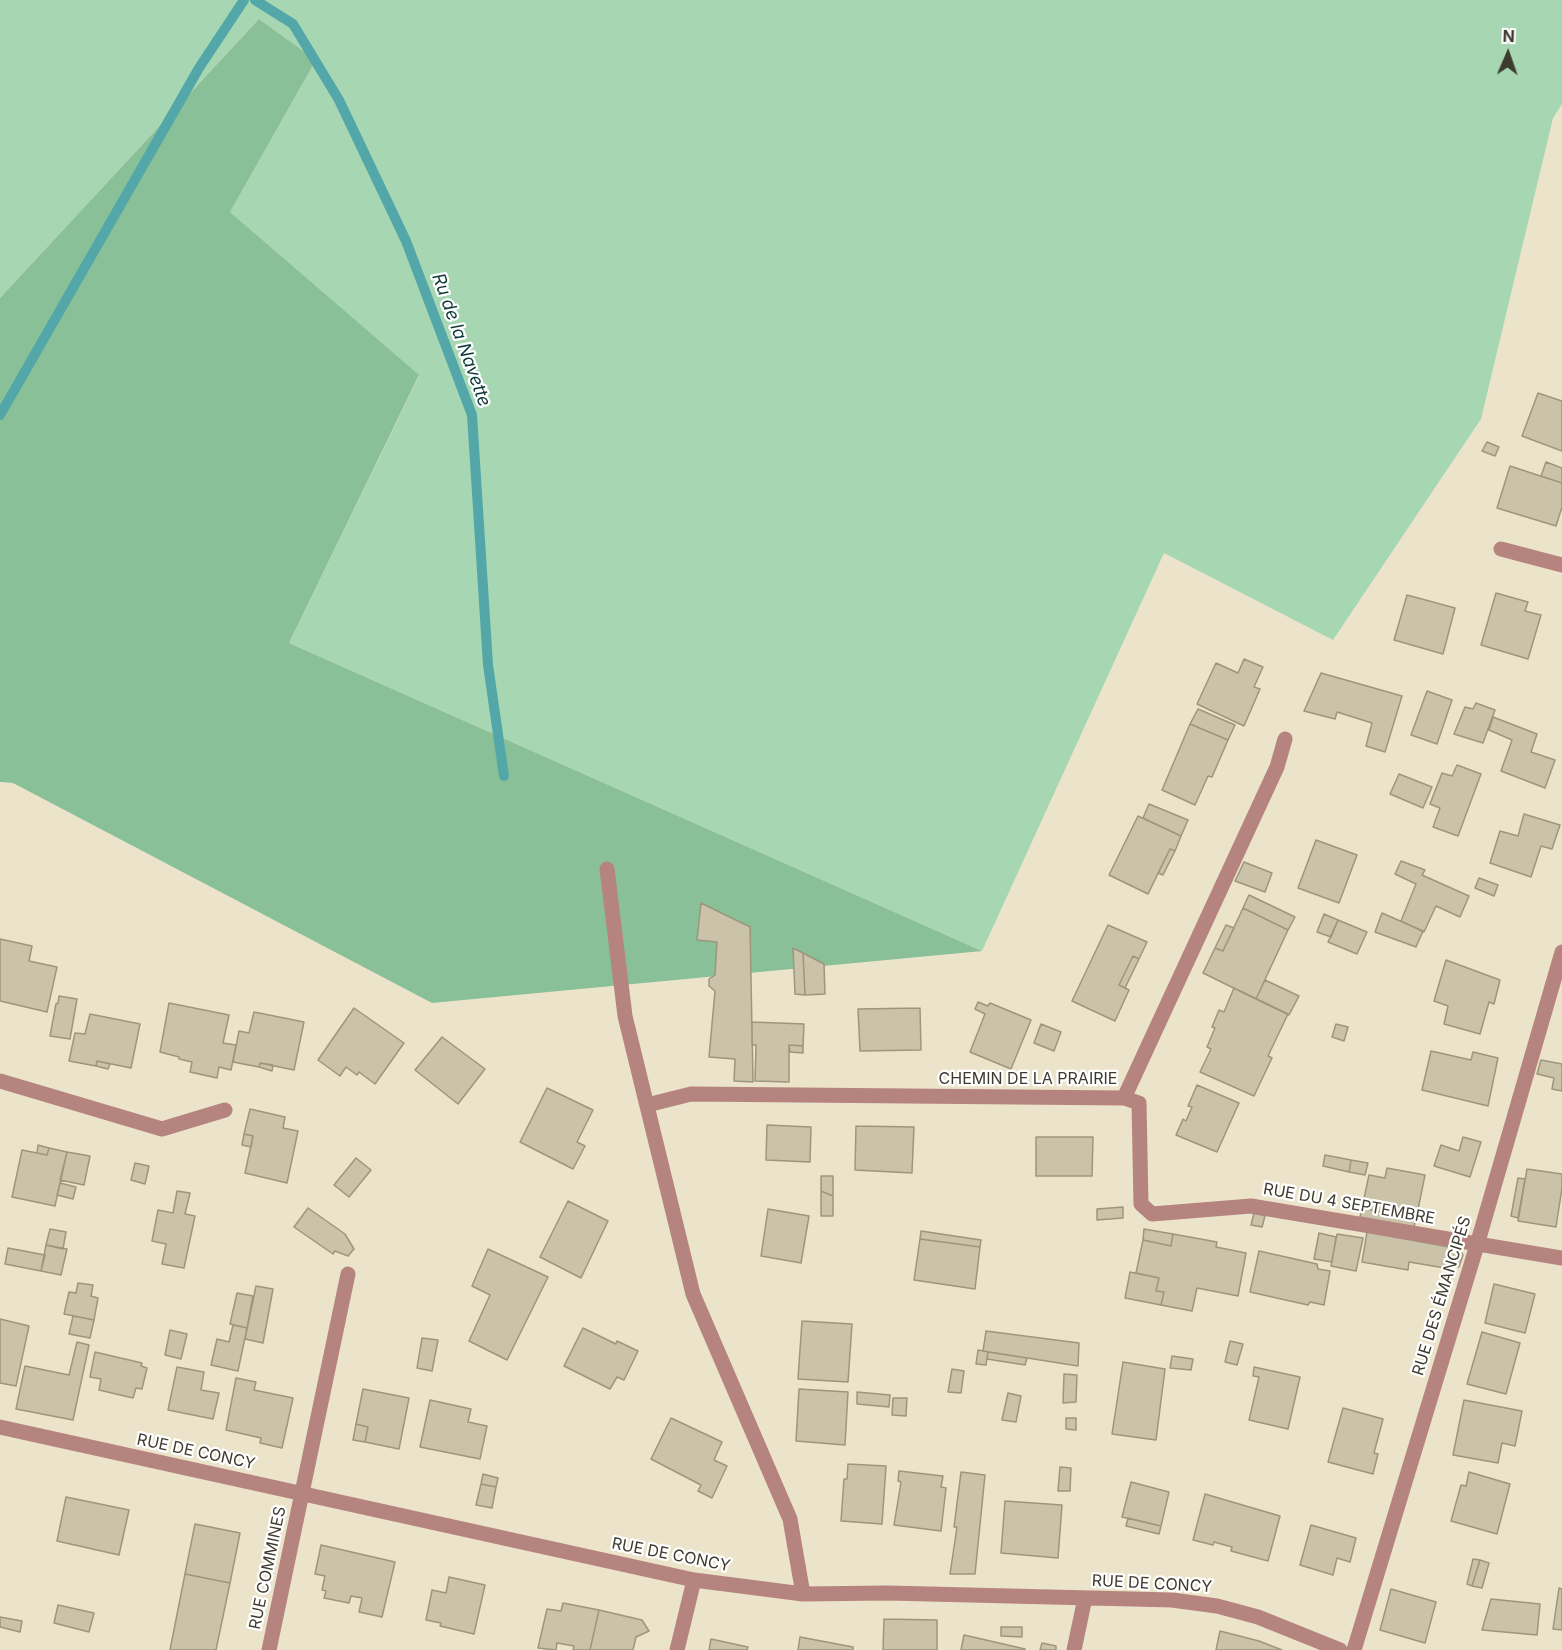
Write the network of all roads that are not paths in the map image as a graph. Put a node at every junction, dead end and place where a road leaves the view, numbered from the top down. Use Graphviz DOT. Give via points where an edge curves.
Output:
graph roads {
  1 [pos="1501,549"];
  2 [pos="1562,565"];
  3 [pos="1285,739"];
  4 [pos="607,869"];
  5 [pos="1562,952"];
  6 [pos="0,1081"];
  7 [pos="1124,1098"];
  8 [pos="647,1105"];
  9 [pos="225,1110"];
  10 [pos="1477,1245"];
  11 [pos="1562,1258"];
  12 [pos="348,1274"];
  13 [pos="0,1427"];
  14 [pos="302,1494"];
  15 [pos="694,1580"];
  16 [pos="803,1594"];
  17 [pos="1085,1598"];
  18 [pos="269,1650"];
  19 [pos="677,1650"];
  20 [pos="1074,1650"];
  21 [pos="1340,1650"];
  22 [pos="1354,1650"];
  1 -- 2 [label="street"];
  3 -- 7 [label="street, CHEMIN DE LA PRAIRIE" via="1277,767"];
  4 -- 8 [label="street" via="625,1016"];
  5 -- 10 [label="street, RUE DES ÉMANCIPÉS"];
  6 -- 9 [label="street" via="162,1129"];
  7 -- 8 [label="street, CHEMIN DE LA PRAIRIE" via="691,1094"];
  7 -- 10 [label="street, RUE DU 4 SEPTEMBRE" via="1139,1103 1141,1204 1152,1214 1251,1206"];
  8 -- 16 [label="street" via="693,1294 790,1519"];
  10 -- 11 [label="street, RUE DU 4 SEPTEMBRE"];
  10 -- 22 [label="street, RUE DES ÉMANCIPÉS"];
  12 -- 14 [label="street, RUE COMMINES"];
  13 -- 14 [label="street, RUE DE CONCY"];
  14 -- 15 [label="street, RUE DE CONCY"];
  14 -- 18 [label="street, RUE COMMINES"];
  15 -- 16 [label="street, RUE DE CONCY"];
  15 -- 19 [label="street"];
  16 -- 17 [label="street, RUE DE CONCY"];
  17 -- 20 [label="street"];
  17 -- 21 [label="street, RUE DE CONCY" via="1172,1600 1217,1606 1258,1617"];
}
